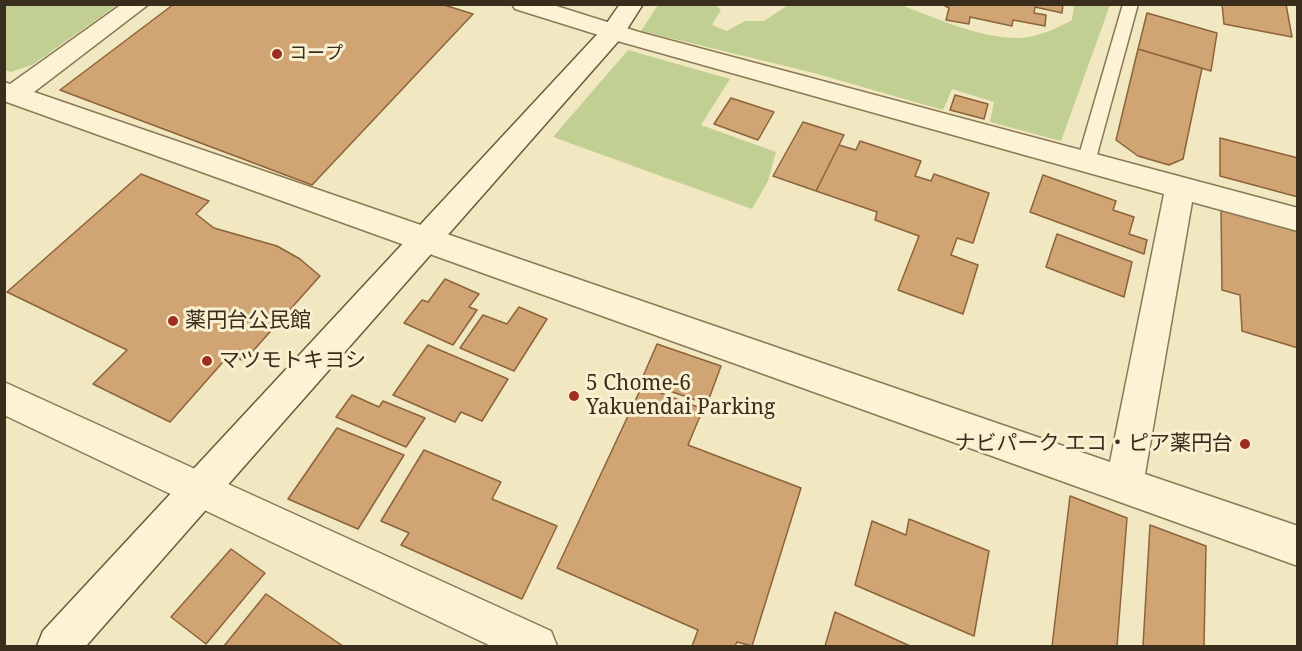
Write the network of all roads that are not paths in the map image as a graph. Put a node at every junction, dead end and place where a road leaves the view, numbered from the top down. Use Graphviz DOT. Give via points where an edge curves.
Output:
graph roads {
  1 [pos="138,4"];
  2 [pos="523,4"];
  3 [pos="632,4"];
  4 [pos="1131,4"];
  5 [pos="614,32"];
  6 [pos="9,92"];
  7 [pos="1086,162"];
  8 [pos="1180,189"];
  9 [pos="1298,220"];
  10 [pos="423,240"];
  11 [pos="4,398"];
  12 [pos="1124,486"];
  13 [pos="202,491"];
  14 [pos="1298,546"];
  15 [pos="58,646"];
  16 [pos="537,646"];
  1 -- 6 [label="street"];
  2 -- 5 [label="street"];
  3 -- 5 [label="street"];
  4 -- 7 [label="lane"];
  5 -- 7 [label="street"];
  5 -- 10 [label="street"];
  6 -- 10 [label="street"];
  7 -- 8 [label="street"];
  8 -- 9 [label="street"];
  8 -- 12 [label="street"];
  10 -- 12 [label="street"];
  10 -- 13 [label="street"];
  11 -- 13 [label="street"];
  12 -- 14 [label="street"];
  13 -- 15 [label="street"];
  13 -- 16 [label="street"];
}
